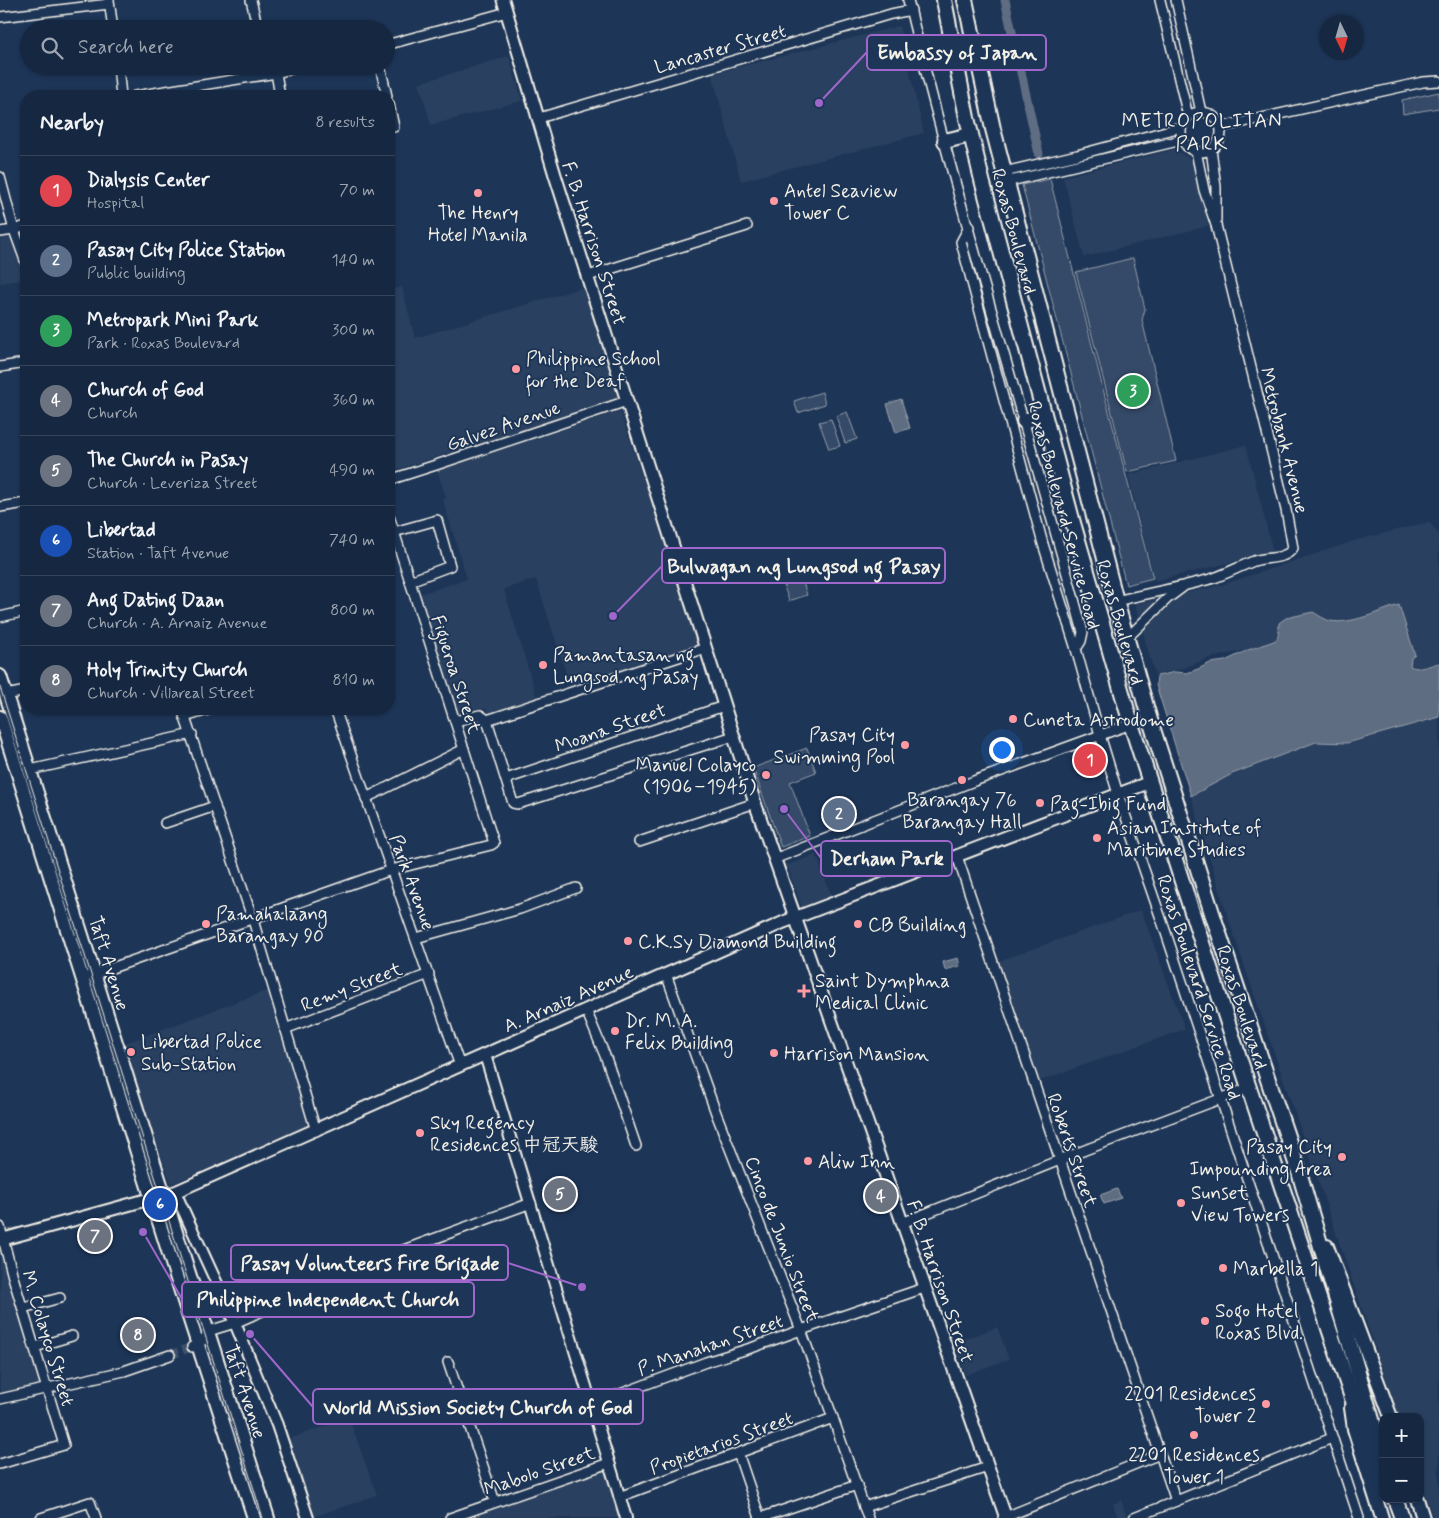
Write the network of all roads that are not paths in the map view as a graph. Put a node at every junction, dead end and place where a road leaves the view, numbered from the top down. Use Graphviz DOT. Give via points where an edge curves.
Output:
graph roads {
  1 [pos="251,0"];
  2 [pos="503,0"];
  3 [pos="908,0"];
  4 [pos="944,0"];
  5 [pos="965,0"];
  6 [pos="1160,0"];
  7 [pos="1176,0"];
  8 [pos="109,2"];
  9 [pos="911,10"];
  10 [pos="507,12"];
  11 [pos="0,16"];
  12 [pos="111,20"];
  13 [pos="256,20"];
  14 [pos="395,43"];
  15 [pos="1439,74"];
  16 [pos="119,75"];
  17 [pos="249,75"];
  18 [pos="272,75"];
  19 [pos="382,75"];
  20 [pos="1439,80"];
  21 [pos="1423,82"];
  22 [pos="120,90"];
  23 [pos="168,90"];
  24 [pos="278,90"];
  25 [pos="386,90"];
  26 [pos="1201,112"];
  27 [pos="1188,116"];
  28 [pos="538,118"];
  29 [pos="1181,127"];
  30 [pos="1221,127"];
  31 [pos="970,135"];
  32 [pos="1182,140"];
  33 [pos="945,141"];
  34 [pos="1211,149"];
  35 [pos="1196,151"];
  36 [pos="1056,159"];
  37 [pos="1059,169"];
  38 [pos="0,177"];
  39 [pos="1005,177"];
  40 [pos="1216,225"];
  41 [pos="746,226"];
  42 [pos="969,227"];
  43 [pos="20,228"];
  44 [pos="14,230"];
  45 [pos="0,232"];
  46 [pos="20,247"];
  47 [pos="588,276"];
  48 [pos="20,364"];
  49 [pos="0,367"];
  50 [pos="627,401"];
  51 [pos="1044,415"];
  52 [pos="1024,421"];
  53 [pos="395,478"];
  54 [pos="20,503"];
  55 [pos="0,507"];
  56 [pos="395,532"];
  57 [pos="395,535"];
  58 [pos="410,580"];
  59 [pos="1183,586"];
  60 [pos="1116,601"];
  61 [pos="20,612"];
  62 [pos="0,617"];
  63 [pos="1126,639"];
  64 [pos="706,648"];
  65 [pos="1076,649"];
  66 [pos="0,676"];
  67 [pos="20,692"];
  68 [pos="6,695"];
  69 [pos="724,706"];
  70 [pos="185,715"];
  71 [pos="337,715"];
  72 [pos="0,717"];
  73 [pos="455,720"];
  74 [pos="487,720"];
  75 [pos="1130,724"];
  76 [pos="192,734"];
  77 [pos="1100,735"];
  78 [pos="734,736"];
  79 [pos="464,749"];
  80 [pos="18,754"];
  81 [pos="30,770"];
  82 [pos="506,779"];
  83 [pos="1150,782"];
  84 [pos="1118,794"];
  85 [pos="366,798"];
  86 [pos="755,803"];
  87 [pos="216,806"];
  88 [pos="166,823"];
  89 [pos="640,842"];
  90 [pos="48,849"];
  91 [pos="957,856"];
  92 [pos="774,859"];
  93 [pos="391,870"];
  94 [pos="576,888"];
  95 [pos="796,917"];
  96 [pos="253,920"];
  97 [pos="416,938"];
  98 [pos="428,974"];
  99 [pos="666,974"];
  100 [pos="88,976"];
  101 [pos="586,1010"];
  102 [pos="285,1029"];
  103 [pos="485,1055"];
  104 [pos="460,1066"];
  105 [pos="1249,1088"];
  106 [pos="1220,1098"];
  107 [pos="316,1131"];
  108 [pos="636,1146"];
  109 [pos="1060,1160"];
  110 [pos="1299,1172"];
  111 [pos="170,1194"];
  112 [pos="151,1199"];
  113 [pos="531,1203"];
  114 [pos="902,1222"];
  115 [pos="0,1227"];
  116 [pos="1,1240"];
  117 [pos="924,1288"];
  118 [pos="60,1298"];
  119 [pos="23,1308"];
  120 [pos="234,1323"];
  121 [pos="801,1330"];
  122 [pos="208,1334"];
  123 [pos="72,1336"];
  124 [pos="195,1346"];
  125 [pos="35,1347"];
  126 [pos="170,1355"];
  127 [pos="448,1362"];
  128 [pos="1347,1385"];
  129 [pos="48,1388"];
  130 [pos="0,1399"];
  131 [pos="593,1404"];
  132 [pos="1389,1413"];
  133 [pos="833,1418"];
  134 [pos="1332,1438"];
  135 [pos="1379,1443"];
  136 [pos="738,1453"];
  137 [pos="1160,1454"];
  138 [pos="610,1463"];
  139 [pos="0,1464"];
  140 [pos="988,1467"];
  141 [pos="1379,1475"];
  142 [pos="856,1485"];
  143 [pos="619,1497"];
  144 [pos="1176,1501"];
  145 [pos="495,1502"];
  146 [pos="1388,1503"];
  147 [pos="1391,1503"];
  148 [pos="1418,1503"];
  149 [pos="864,1507"];
  150 [pos="41,1518"];
  151 [pos="96,1518"];
  152 [pos="254,1518"];
  153 [pos="268,1518"];
  154 [pos="308,1518"];
  155 [pos="450,1518"];
  156 [pos="626,1518"];
  157 [pos="868,1518"];
  158 [pos="1005,1518"];
  159 [pos="1134,1518"];
  160 [pos="1359,1518"];
  161 [pos="1382,1518"];
  162 [pos="1392,1518"];
  163 [pos="1402,1518"];
  164 [pos="1423,1518"];
  1 -- 13 [label="street"];
  2 -- 10 [label="main road, F. B. Harrison Street"];
  3 -- 9 [label="street, Roxas Boulevard Service Road"];
  4 -- 31 [label="highway, Roxas Boulevard"];
  5 -- 39 [label="highway, Roxas Boulevard"];
  6 -- 27 [label="street"];
  7 -- 26 [label="street"];
  8 -- 11 [label="street"];
  8 -- 12 [label="street"];
  9 -- 28 [label="street, Lancaster Street"];
  9 -- 33 [label="street, Roxas Boulevard Service Road"];
  10 -- 14 [label="street"];
  10 -- 28 [label="main road, F. B. Harrison Street"];
  15 -- 21 [label="street"];
  16 -- 22 [label="street"];
  17 -- 23 [label="street"];
  18 -- 24 [label="street"];
  19 -- 25 [label="street"];
  20 -- 21 [label="street"];
  21 -- 30 [label="street"];
  26 -- 27 [label="street"];
  26 -- 30 [label="street" via="1214,116"];
  27 -- 29 [label="street"];
  28 -- 47 [label="main road, F. B. Harrison Street"];
  29 -- 32 [label="street"];
  29 -- 36 [label="street"];
  30 -- 34 [label="street" via="1220,140"];
  31 -- 33 [label="highway"];
  31 -- 51 [label="highway, Roxas Boulevard"];
  32 -- 35 [label="street"];
  32 -- 37 [label="street"];
  33 -- 42 [label="street, Roxas Boulevard Service Road"];
  34 -- 35 [label="street"];
  34 -- 40 [label="street, Metrobank Avenue"];
  35 -- 40 [label="street, Metrobank Avenue"];
  36 -- 37 [label="street"];
  36 -- 39 [label="street"];
  37 -- 39 [label="street"];
  38 -- 44 [label="street"];
  39 -- 60 [label="highway, Roxas Boulevard"];
  40 -- 59 [label="street, Metrobank Avenue" via="1293,548 1286,554 1255,561 1217,577"];
  41 -- 47 [label="street"];
  42 -- 52 [label="street, Roxas Boulevard Service Road"];
  42 -- 65 [label="street" via="961,242 1043,544"];
  43 -- 44 [label="street"];
  44 -- 45 [label="street"];
  44 -- 46 [label="street"];
  47 -- 50 [label="main road, F. B. Harrison Street"];
  48 -- 49 [label="street"];
  50 -- 53 [label="street, Galvez Avenue"];
  50 -- 64 [label="main road, F. B. Harrison Street"];
  51 -- 52 [label="highway"];
  51 -- 75 [label="highway, Roxas Boulevard"];
  52 -- 65 [label="street, Roxas Boulevard Service Road" via="1082,632"];
  54 -- 55 [label="street"];
  56 -- 58 [label="street" via="437,520 450,566"];
  57 -- 58 [label="street, Figueroa Street"];
  58 -- 73 [label="street, Figueroa Street"];
  59 -- 60 [label="street, Metrobank Avenue"];
  59 -- 63 [label="street, Metrobank Avenue"];
  60 -- 63 [label="highway, Roxas Boulevard"];
  61 -- 62 [label="street"];
  63 -- 110 [label="highway, Roxas Boulevard" via="1216,925"];
  64 -- 69 [label="main road, F. B. Harrison Street"];
  64 -- 74 [label="street"];
  65 -- 77 [label="street, Roxas Boulevard Service Road"];
  66 -- 68 [label="main road, Taft Avenue"];
  67 -- 68 [label="street"];
  68 -- 80 [label="main road, Taft Avenue"];
  69 -- 78 [label="main road, F. B. Harrison Street"];
  69 -- 82 [label="street, Moana Street"];
  70 -- 76 [label="street"];
  71 -- 85 [label="street, Park Avenue"];
  72 -- 80 [label="main road, Taft Avenue"];
  73 -- 74 [label="street" via="480,715"];
  73 -- 79 [label="street, Figueroa Street"];
  74 -- 82 [label="street"];
  75 -- 77 [label="street"];
  75 -- 83 [label="highway, Roxas Boulevard"];
  76 -- 81 [label="street"];
  76 -- 87 [label="street"];
  77 -- 84 [label="street, Roxas Boulevard Service Road"];
  77 -- 92 [label="street"];
  78 -- 82 [label="street" via="518,804 513,803"];
  78 -- 86 [label="main road, F. B. Harrison Street"];
  79 -- 85 [label="street"];
  79 -- 93 [label="street, Figueroa Street" via="494,843"];
  80 -- 81 [label="main road, Taft Avenue"];
  80 -- 90 [label="main road, Taft Avenue"];
  81 -- 90 [label="main road, Taft Avenue"];
  83 -- 84 [label="main road, A. Arnaiz Avenue"];
  83 -- 105 [label="highway, Roxas Boulevard"];
  84 -- 91 [label="main road, A. Arnaiz Avenue"];
  84 -- 106 [label="street, Roxas Boulevard Service Road"];
  85 -- 93 [label="street, Park Avenue"];
  86 -- 89 [label="street"];
  86 -- 92 [label="main road, F. B. Harrison Street"];
  87 -- 88 [label="street"];
  87 -- 96 [label="street"];
  90 -- 100 [label="main road, Taft Avenue"];
  91 -- 95 [label="main road, A. Arnaiz Avenue"];
  91 -- 109 [label="street, Roberts Street"];
  92 -- 95 [label="main road, F. B. Harrison Street"];
  93 -- 96 [label="street"];
  93 -- 97 [label="street, Park Avenue"];
  94 -- 97 [label="street" via="520,909"];
  95 -- 99 [label="main road, A. Arnaiz Avenue"];
  95 -- 114 [label="main road, F. B. Harrison Street"];
  96 -- 100 [label="street"];
  96 -- 102 [label="street"];
  97 -- 98 [label="street, Park Avenue"];
  98 -- 102 [label="street, Remy Street"];
  98 -- 104 [label="street, Park Avenue"];
  99 -- 101 [label="main road, A. Arnaiz Avenue"];
  99 -- 121 [label="street, Cinco de Junio Street" via="716,1113"];
  100 -- 111 [label="main road, Taft Avenue"];
  100 -- 112 [label="main road, Taft Avenue"];
  101 -- 103 [label="main road, A. Arnaiz Avenue"];
  101 -- 108 [label="street"];
  102 -- 107 [label="street"];
  103 -- 104 [label="main road, A. Arnaiz Avenue"];
  103 -- 113 [label="street"];
  104 -- 107 [label="main road, A. Arnaiz Avenue"];
  105 -- 106 [label="street"];
  105 -- 128 [label="highway, Roxas Boulevard"];
  106 -- 109 [label="street"];
  106 -- 134 [label="street, Roxas Boulevard Service Road"];
  107 -- 111 [label="main road, A. Arnaiz Avenue"];
  109 -- 114 [label="street"];
  109 -- 137 [label="street, Roberts Street"];
  110 -- 132 [label="main road, Roxas Boulevard"];
  110 -- 135 [label="highway, Roxas Boulevard"];
  111 -- 112 [label="main road, A. Arnaiz Avenue"];
  111 -- 120 [label="street"];
  111 -- 122 [label="main road, Taft Avenue"];
  112 -- 116 [label="main road, A. Arnaiz Avenue"];
  112 -- 124 [label="main road, Taft Avenue"];
  113 -- 120 [label="street" via="390,1255"];
  113 -- 131 [label="street"];
  114 -- 117 [label="main road, F. B. Harrison Street"];
  115 -- 116 [label="street, M. Colayco Street"];
  116 -- 119 [label="street, M. Colayco Street"];
  117 -- 121 [label="street, P. Manahan Street"];
  117 -- 140 [label="main road, F. B. Harrison Street"];
  118 -- 119 [label="street"];
  119 -- 125 [label="street, M. Colayco Street"];
  120 -- 122 [label="street"];
  120 -- 154 [label="street" via="277,1425"];
  121 -- 131 [label="street, P. Manahan Street"];
  121 -- 133 [label="street, Cinco de Junio Street"];
  122 -- 124 [label="street"];
  122 -- 153 [label="main road, Taft Avenue"];
  123 -- 125 [label="street"];
  124 -- 152 [label="main road, Taft Avenue"];
  125 -- 129 [label="street, M. Colayco Street"];
  126 -- 129 [label="street" via="124,1371"];
  127 -- 145 [label="street"];
  128 -- 141 [label="highway, Roxas Boulevard"];
  128 -- 161 [label="main road, Roxas Boulevard" via="1354,1428"];
  129 -- 130 [label="street"];
  129 -- 139 [label="street, M. Colayco Street" via="64,1445"];
  131 -- 138 [label="street"];
  133 -- 136 [label="street, Propietarios Street"];
  133 -- 142 [label="street, Cinco de Junio Street"];
  134 -- 144 [label="street"];
  134 -- 160 [label="street, Roxas Boulevard Service Road"];
  136 -- 142 [label="street" via="760,1518"];
  136 -- 143 [label="street, Propietarios Street"];
  137 -- 144 [label="street, Roberts Street"];
  137 -- 158 [label="street"];
  138 -- 143 [label="street"];
  138 -- 145 [label="street, Mabolo Street"];
  140 -- 149 [label="street"];
  140 -- 158 [label="main road, F. B. Harrison Street"];
  142 -- 149 [label="street, Cinco de Junio Street"];
  143 -- 156 [label="street"];
  144 -- 159 [label="street"];
  145 -- 155 [label="street, Mabolo Street"];
  146 -- 162 [label="highway, Roxas Boulevard"];
  147 -- 163 [label="highway, Roxas Boulevard"];
  148 -- 164 [label="main road"];
  149 -- 157 [label="street, Cinco de Junio Street"];
  150 -- 151 [label="street" via="90,1502"];
}
